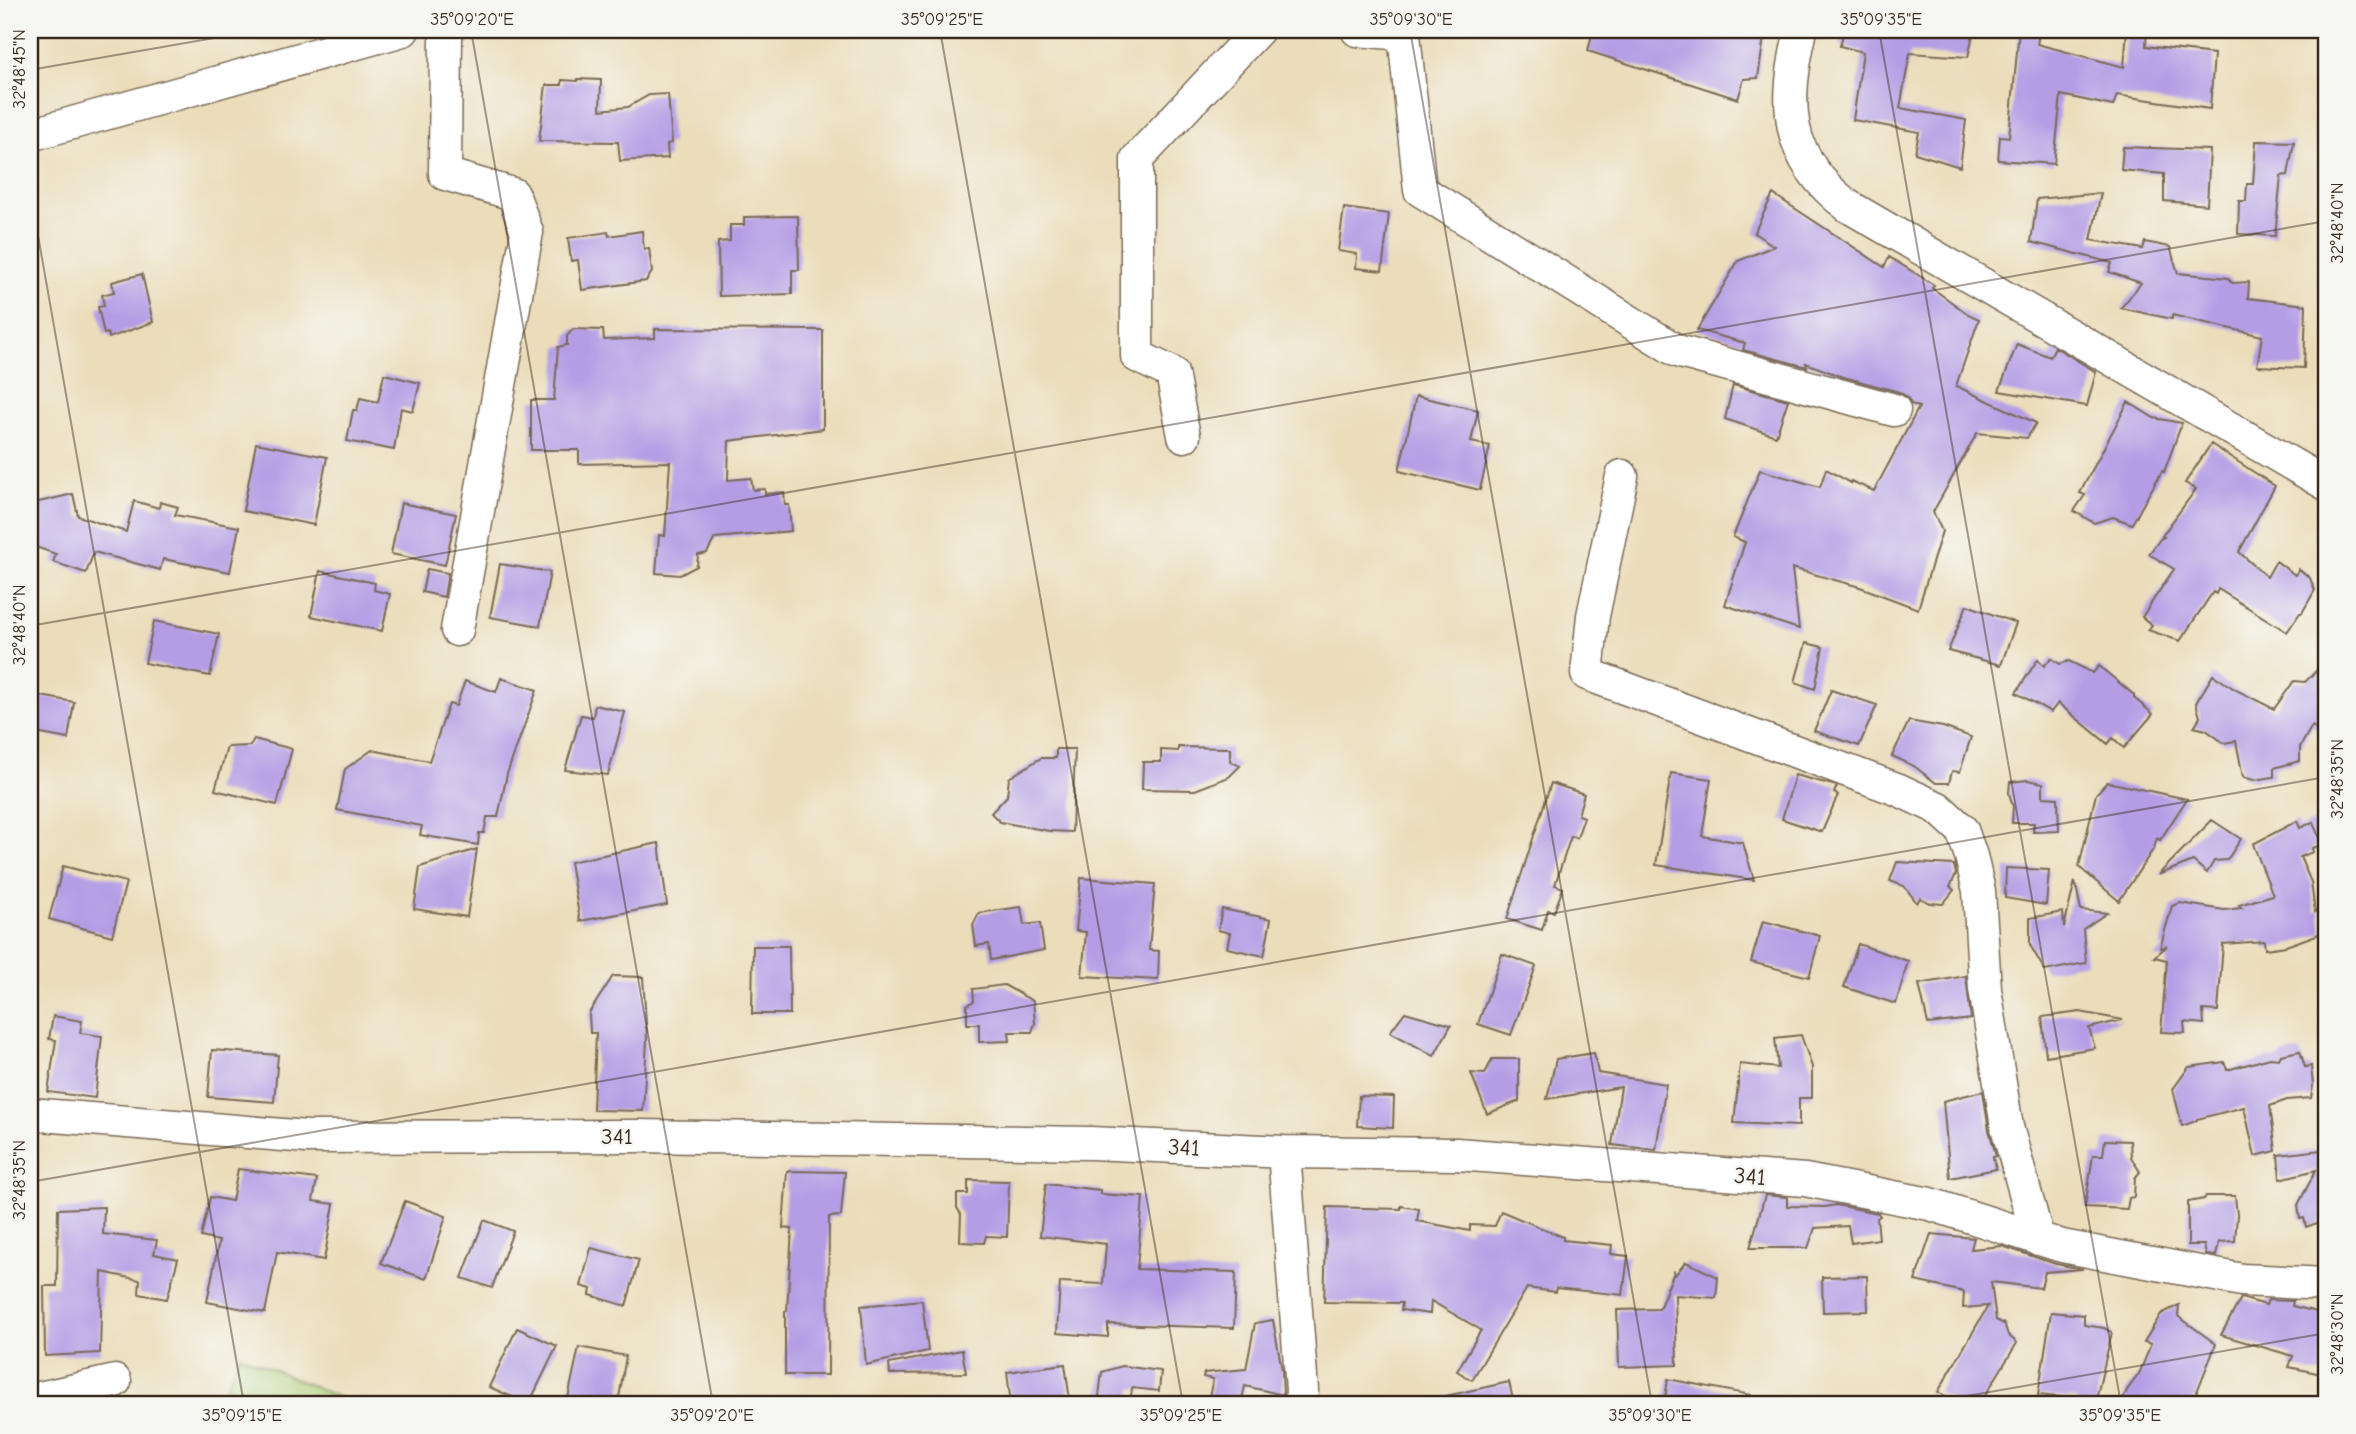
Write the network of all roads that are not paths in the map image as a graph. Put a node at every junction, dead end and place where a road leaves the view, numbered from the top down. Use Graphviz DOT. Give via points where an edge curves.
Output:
graph roads {
  1 [pos="403,30"];
  2 [pos="446,30"];
  3 [pos="1258,30"];
  4 [pos="1357,30"];
  5 [pos="1801,30"];
  6 [pos="1821,30"];
  7 [pos="30,135"];
  8 [pos="1894,410"];
  9 [pos="1184,436"];
  10 [pos="2326,463"];
  11 [pos="1622,475"];
  12 [pos="2326,484"];
  13 [pos="457,630"];
  14 [pos="30,1114"];
  15 [pos="1284,1152"];
  16 [pos="2038,1239"];
  17 [pos="2326,1284"];
  18 [pos="115,1381"];
  19 [pos="30,1400"];
  20 [pos="1301,1404"];
  1 -- 7 [label="street"];
  2 -- 13 [label="street" via="445,174 513,194 527,232"];
  3 -- 9 [label="street" via="1137,159 1137,356 1172,373"];
  4 -- 8 [label="street" via="1404,34 1420,190 1677,351"];
  5 -- 12 [label="street" via="1792,69 1793,125 1799,148 1827,190"];
  6 -- 10 [label="street" via="1812,77 1813,120 1819,143 1845,179"];
  11 -- 16 [label="street" via="1593,616 1587,674 1899,790 1938,808 1962,830 1979,891 1985,989 2007,1127"];
  14 -- 15 [label="street, 341" via="307,1137 1050,1142"];
  15 -- 16 [label="street, 341" via="1456,1154 1805,1180 1930,1204"];
  15 -- 20 [label="street"];
  16 -- 17 [label="street, 341" via="2242,1280"];
  18 -- 19 [label="street"];
}
